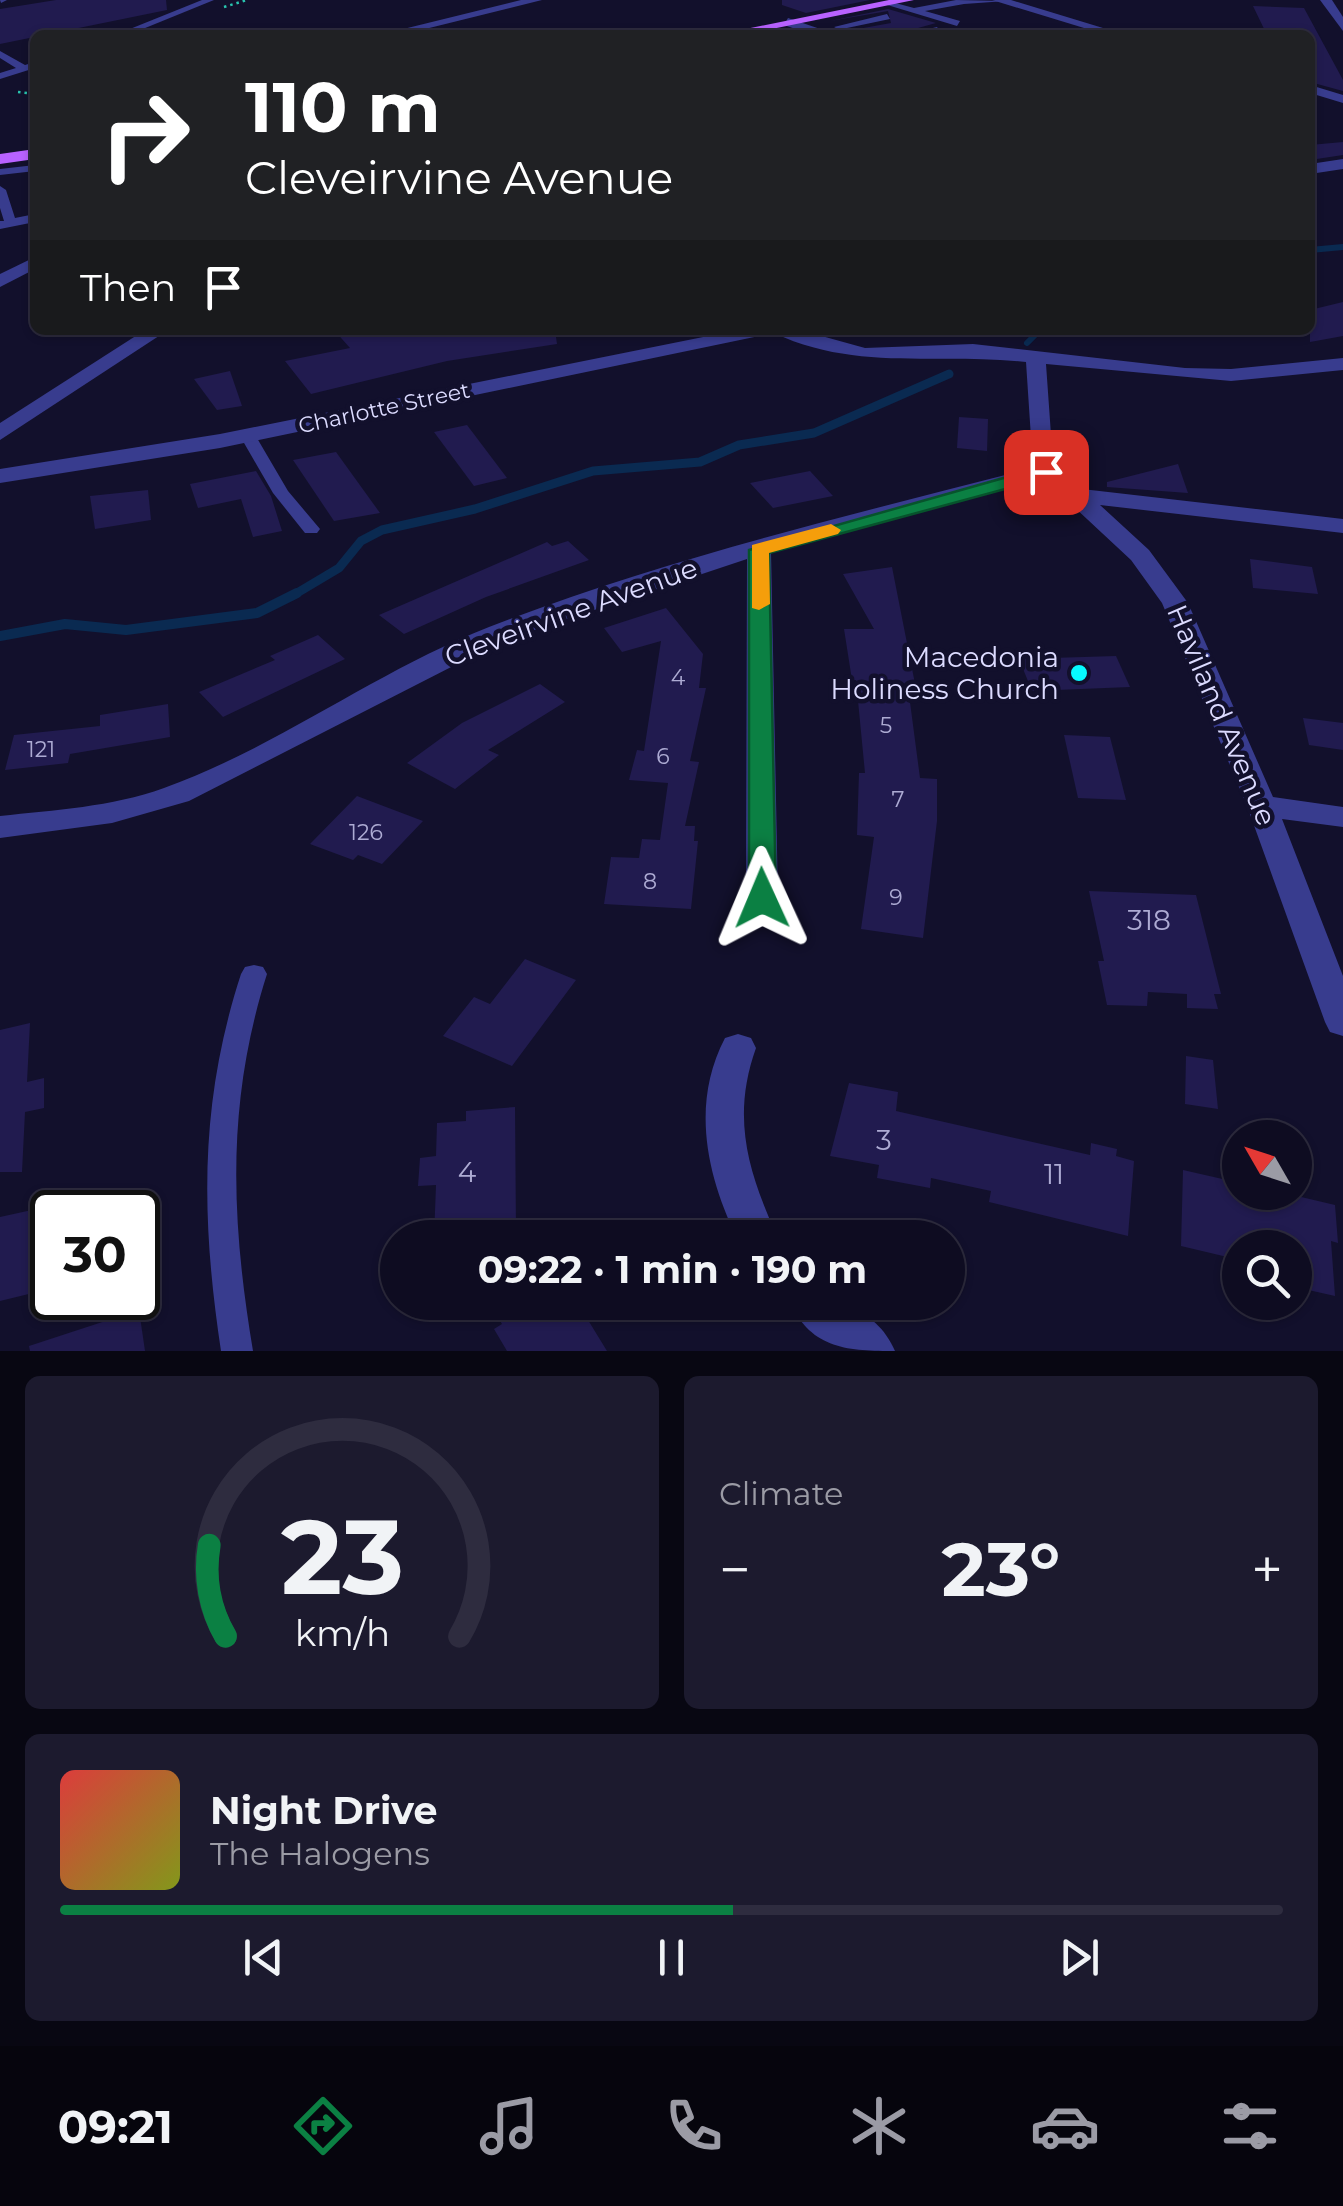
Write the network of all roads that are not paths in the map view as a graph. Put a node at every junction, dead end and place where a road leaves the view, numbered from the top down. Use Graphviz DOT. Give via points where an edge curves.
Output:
graph roads {
  1 [pos="210,0"];
  2 [pos="536,0"];
  3 [pos="1326,0"];
  4 [pos="1000,1"];
  5 [pos="911,6"];
  6 [pos="888,10"];
  7 [pos="788,22"];
  8 [pos="957,23"];
  9 [pos="1343,27"];
  10 [pos="133,30"];
  11 [pos="406,30"];
  12 [pos="747,30"];
  13 [pos="811,30"];
  14 [pos="845,30"];
  15 [pos="1102,30"];
  16 [pos="0,54"];
  17 [pos="30,67"];
  18 [pos="1,75"];
  19 [pos="1315,91"];
  20 [pos="1343,99"];
  21 [pos="30,155"];
  22 [pos="0,159"];
  23 [pos="1343,164"];
  24 [pos="30,169"];
  25 [pos="1315,169"];
  26 [pos="0,172"];
  27 [pos="0,190"];
  28 [pos="30,219"];
  29 [pos="5,224"];
  30 [pos="30,265"];
  31 [pos="0,282"];
  32 [pos="150,335"];
  33 [pos="743,335"];
  34 [pos="796,335"];
  35 [pos="991,335"];
  36 [pos="986,351"];
  37 [pos="1036,360"];
  38 [pos="1343,364"];
  39 [pos="0,432"];
  40 [pos="248,436"];
  41 [pos="1046,472"];
  42 [pos="0,476"];
  43 [pos="1078,496"];
  44 [pos="1343,526"];
  45 [pos="311,530"];
  46 [pos="759,550"];
  47 [pos="1262,806"];
  48 [pos="1343,818"];
  49 [pos="0,827"];
  50 [pos="762,898"];
  51 [pos="254,974"];
  52 [pos="1340,1017"];
  53 [pos="738,1048"];
  54 [pos="748,1220"];
  55 [pos="834,1320"];
  56 [pos="237,1351"];
  57 [pos="873,1351"];
  1 -- 10 [label="lane"];
  2 -- 11 [label="street"];
  3 -- 9 [label="street"];
  4 -- 5 [label="lane"];
  4 -- 15 [label="street"];
  5 -- 6 [label="main road"];
  5 -- 8 [label="lane"];
  6 -- 7 [label="main road"];
  6 -- 14 [label="lane" via="838,27"];
  7 -- 12 [label="main road"];
  7 -- 13 [label="street"];
  16 -- 17 [label="lane"];
  17 -- 18 [label="lane"];
  19 -- 20 [label="street"];
  21 -- 22 [label="main road"];
  23 -- 25 [label="street"];
  24 -- 26 [label="lane"];
  27 -- 29 [label="lane"];
  28 -- 29 [label="lane"];
  30 -- 31 [label="street"];
  32 -- 39 [label="street"];
  33 -- 40 [label="street, Charlotte Street"];
  34 -- 36 [label="street" via="865,354"];
  35 -- 36 [label="street"];
  36 -- 37 [label="street"];
  37 -- 38 [label="street" via="1231,375"];
  37 -- 41 [label="street"];
  40 -- 42 [label="street, Charlotte Street"];
  40 -- 45 [label="lane"];
  41 -- 43 [label="street, Haviland Avenue"];
  41 -- 46 [label="street, Cleveirvine Avenue"];
  43 -- 44 [label="street"];
  43 -- 47 [label="street, Haviland Avenue" via="1168,590"];
  46 -- 49 [label="street, Cleveirvine Avenue" via="494,635 180,793 99,816"];
  46 -- 50 [label="street"];
  47 -- 48 [label="street"];
  47 -- 52 [label="street, Haviland Avenue"];
  51 -- 56 [label="lane" via="240,1012 220,1138 223,1271"];
  53 -- 54 [label="street" via="724,1086 730,1161"];
  55 -- 57 [label="street"];
}
